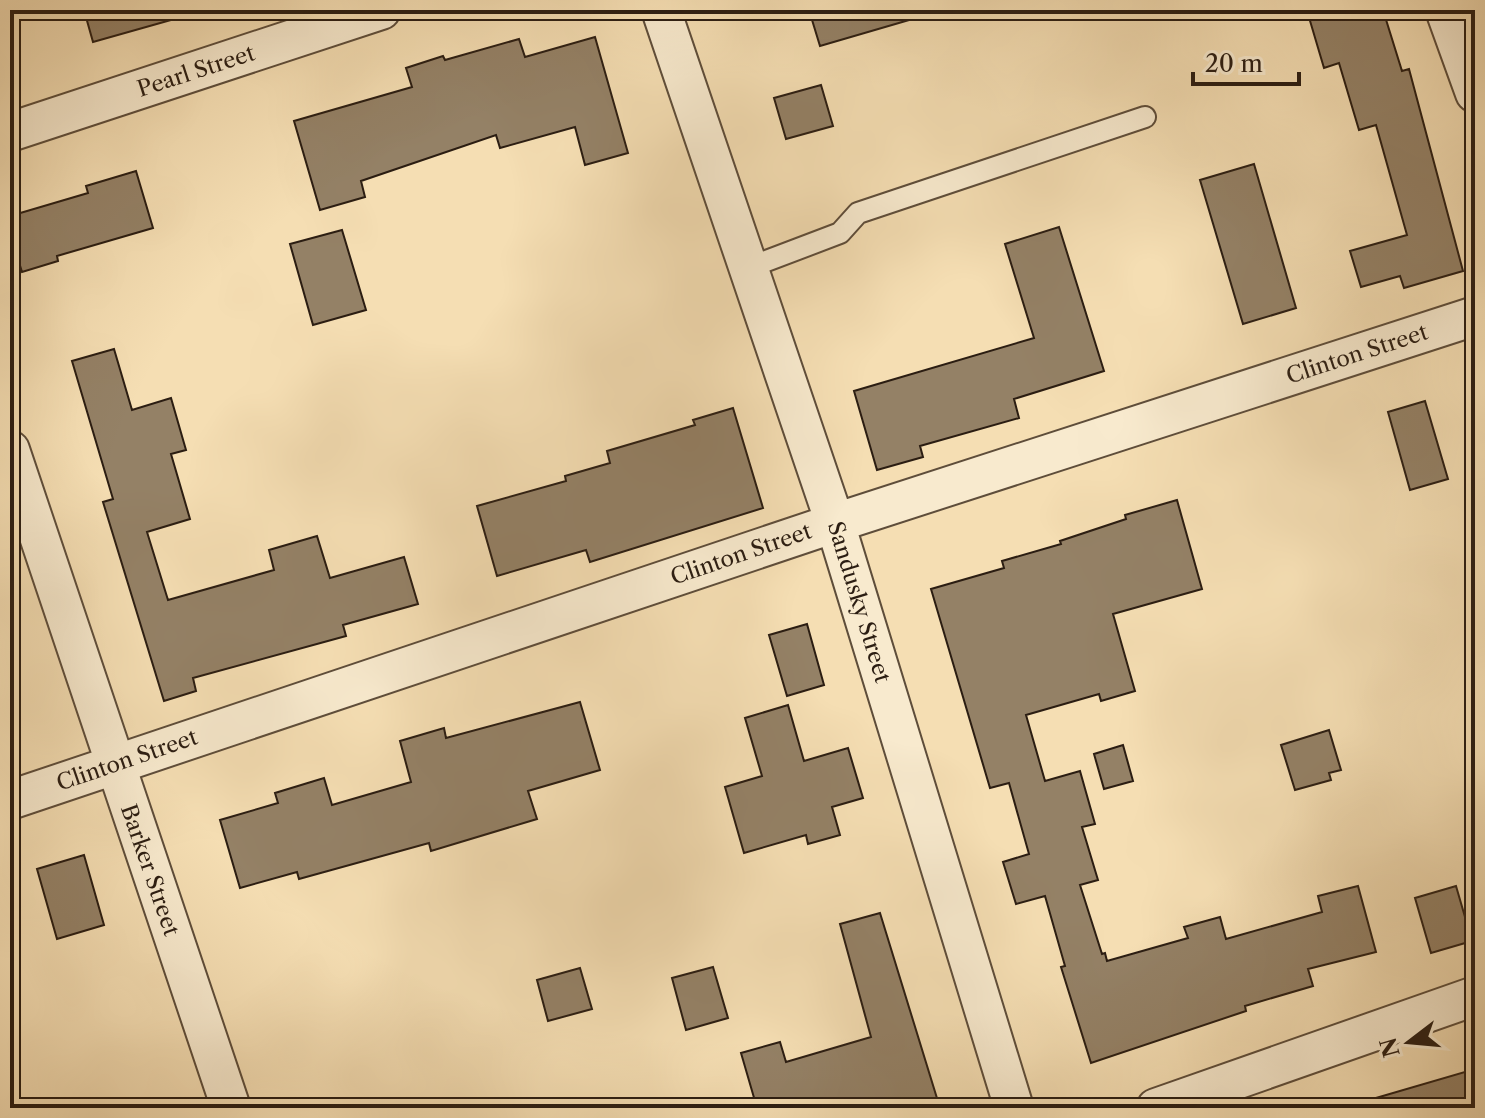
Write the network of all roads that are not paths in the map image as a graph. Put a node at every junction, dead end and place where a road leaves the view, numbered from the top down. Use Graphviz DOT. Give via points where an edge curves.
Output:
graph roads {
  1 [pos="381,10"];
  2 [pos="661,10"];
  3 [pos="1445,10"];
  4 [pos="1475,93"];
  5 [pos="1145,117"];
  6 [pos="10,132"];
  7 [pos="748,268"];
  8 [pos="1475,316"];
  9 [pos="10,450"];
  10 [pos="835,523"];
  11 [pos="114,764"];
  12 [pos="10,800"];
  13 [pos="1475,996"];
  14 [pos="231,1108"];
  15 [pos="1014,1108"];
  16 [pos="1156,1108"];
  1 -- 6 [label="street, Pearl Street"];
  2 -- 7 [label="street, Sandusky Street"];
  3 -- 4 [label="street"];
  5 -- 7 [label="lane" via="858,213 840,233"];
  7 -- 10 [label="street, Sandusky Street"];
  8 -- 10 [label="street, Clinton Street"];
  9 -- 11 [label="street, Barker Street"];
  10 -- 11 [label="street, Clinton Street"];
  10 -- 15 [label="street, Sandusky Street"];
  11 -- 12 [label="street, Clinton Street"];
  11 -- 14 [label="street, Barker Street"];
  13 -- 16 [label="street"];
}
